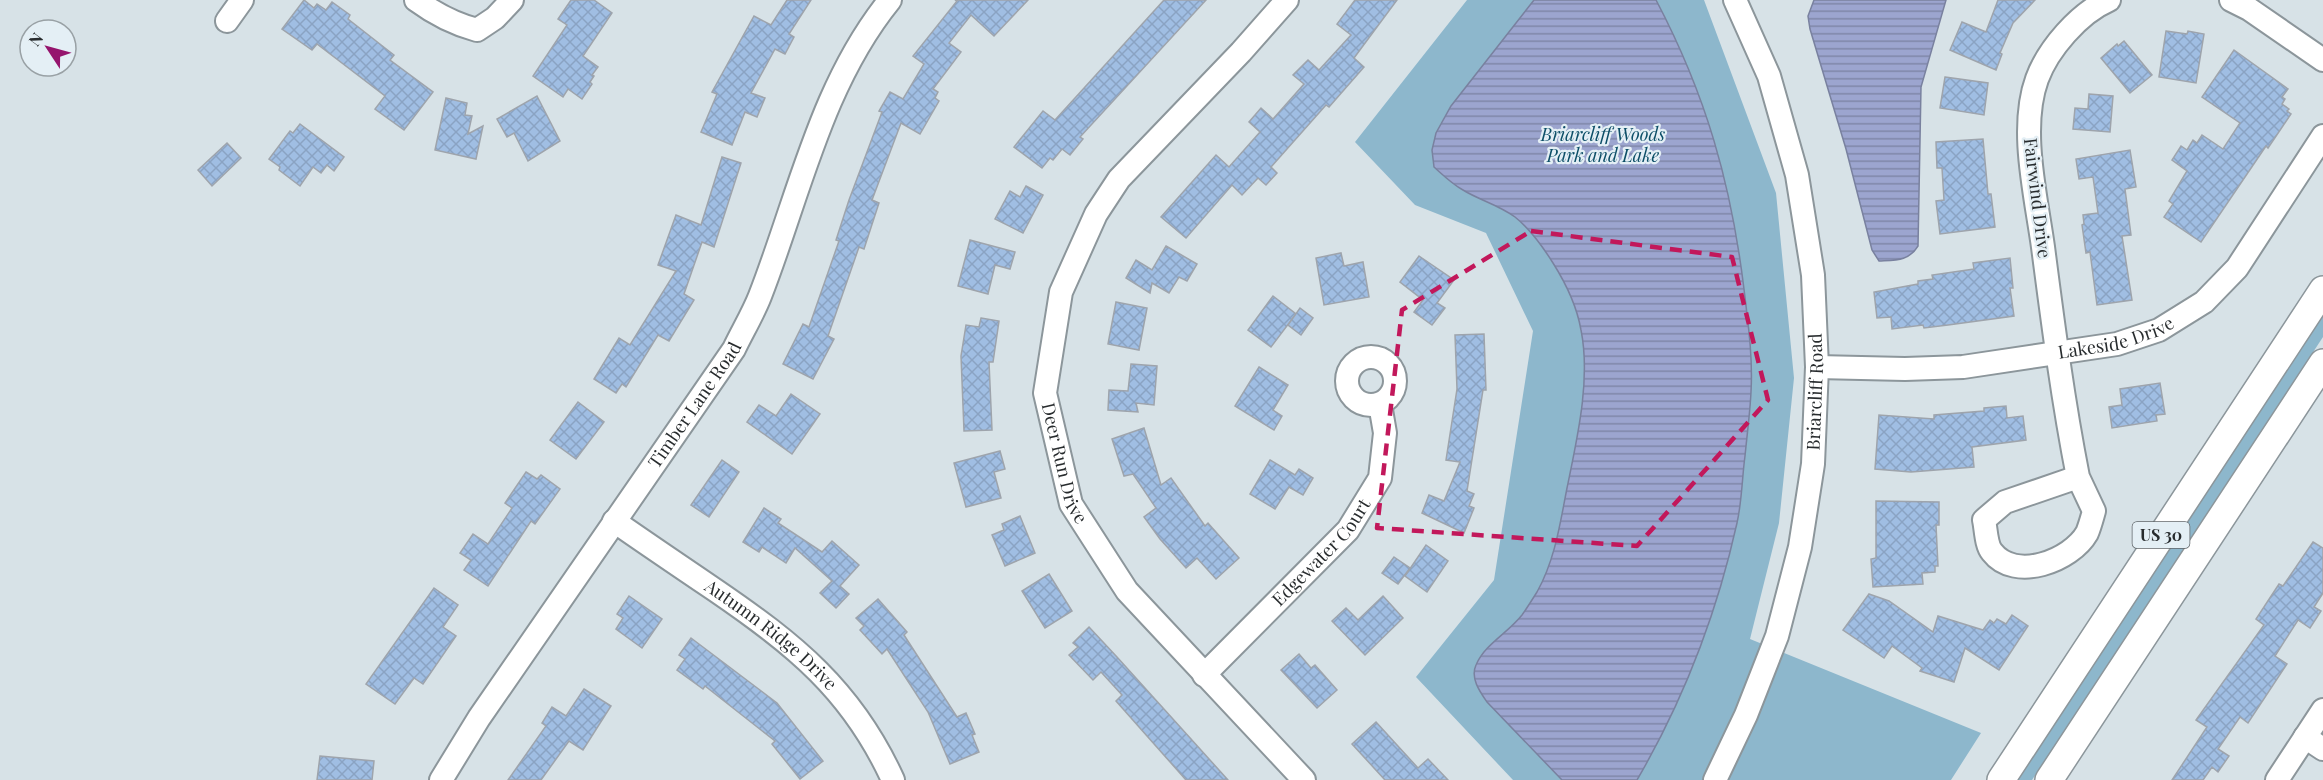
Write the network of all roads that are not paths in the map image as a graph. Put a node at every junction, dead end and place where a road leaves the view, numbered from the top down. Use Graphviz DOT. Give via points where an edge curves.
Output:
graph roads {
  1 [pos="243,0"];
  2 [pos="416,0"];
  3 [pos="512,0"];
  4 [pos="890,0"];
  5 [pos="1287,0"];
  6 [pos="1735,0"];
  7 [pos="2109,0"];
  8 [pos="2231,0"];
  9 [pos="227,21"];
  10 [pos="2323,60"];
  11 [pos="2323,136"];
  12 [pos="2323,290"];
  13 [pos="2058,355"];
  14 [pos="2323,363"];
  15 [pos="1817,367"];
  16 [pos="1380,404"];
  17 [pos="2078,477"];
  18 [pos="614,521"];
  19 [pos="1204,675"];
  20 [pos="2323,710"];
  21 [pos="2314,743"];
  22 [pos="441,780"];
  23 [pos="892,780"];
  24 [pos="1304,780"];
  25 [pos="1715,780"];
  26 [pos="2001,780"];
  27 [pos="2049,780"];
  28 [pos="2277,780"];
  1 -- 9 [label="street"];
  2 -- 3 [label="street" via="458,25 477,30"];
  4 -- 18 [label="street, Timber Lane Road" via="841,76 814,140 759,298 734,349"];
  5 -- 19 [label="street, Deer Run Drive" via="1119,179 1096,214 1060,292 1045,393 1071,504 1127,591"];
  6 -- 15 [label="street, Briarcliff Road" via="1769,76 1797,175 1813,275"];
  7 -- 13 [label="street, Fairwind Drive" via="2062,36 2037,80 2027,130"];
  8 -- 10 [label="street"];
  11 -- 13 [label="street, Lakeside Drive" via="2237,268 2204,302 2159,330 2117,344"];
  12 -- 26 [label="main road, US 30"];
  13 -- 15 [label="street, Lakeside Drive" via="1963,367"];
  13 -- 17 [label="street, Fairwind Drive"];
  14 -- 27 [label="main road, US 30"];
  15 -- 25 [label="street, Briarcliff Road" via="1813,465 1800,548 1777,636"];
  16 -- 19 [label="street, Edgewater Court" via="1385,433 1380,478 1348,530"];
  17 -- 17 [label="street" via="2005,502 1984,520 1990,551 2007,565 2033,567 2066,555 2086,534 2094,511"];
  18 -- 22 [label="street, Timber Lane Road"];
  18 -- 23 [label="street, Autumn Ridge Drive" via="762,622 802,655 840,693"];
  19 -- 24 [label="street, Deer Run Drive"];
  20 -- 21 [label="street"];
  21 -- 28 [label="street"];
}
